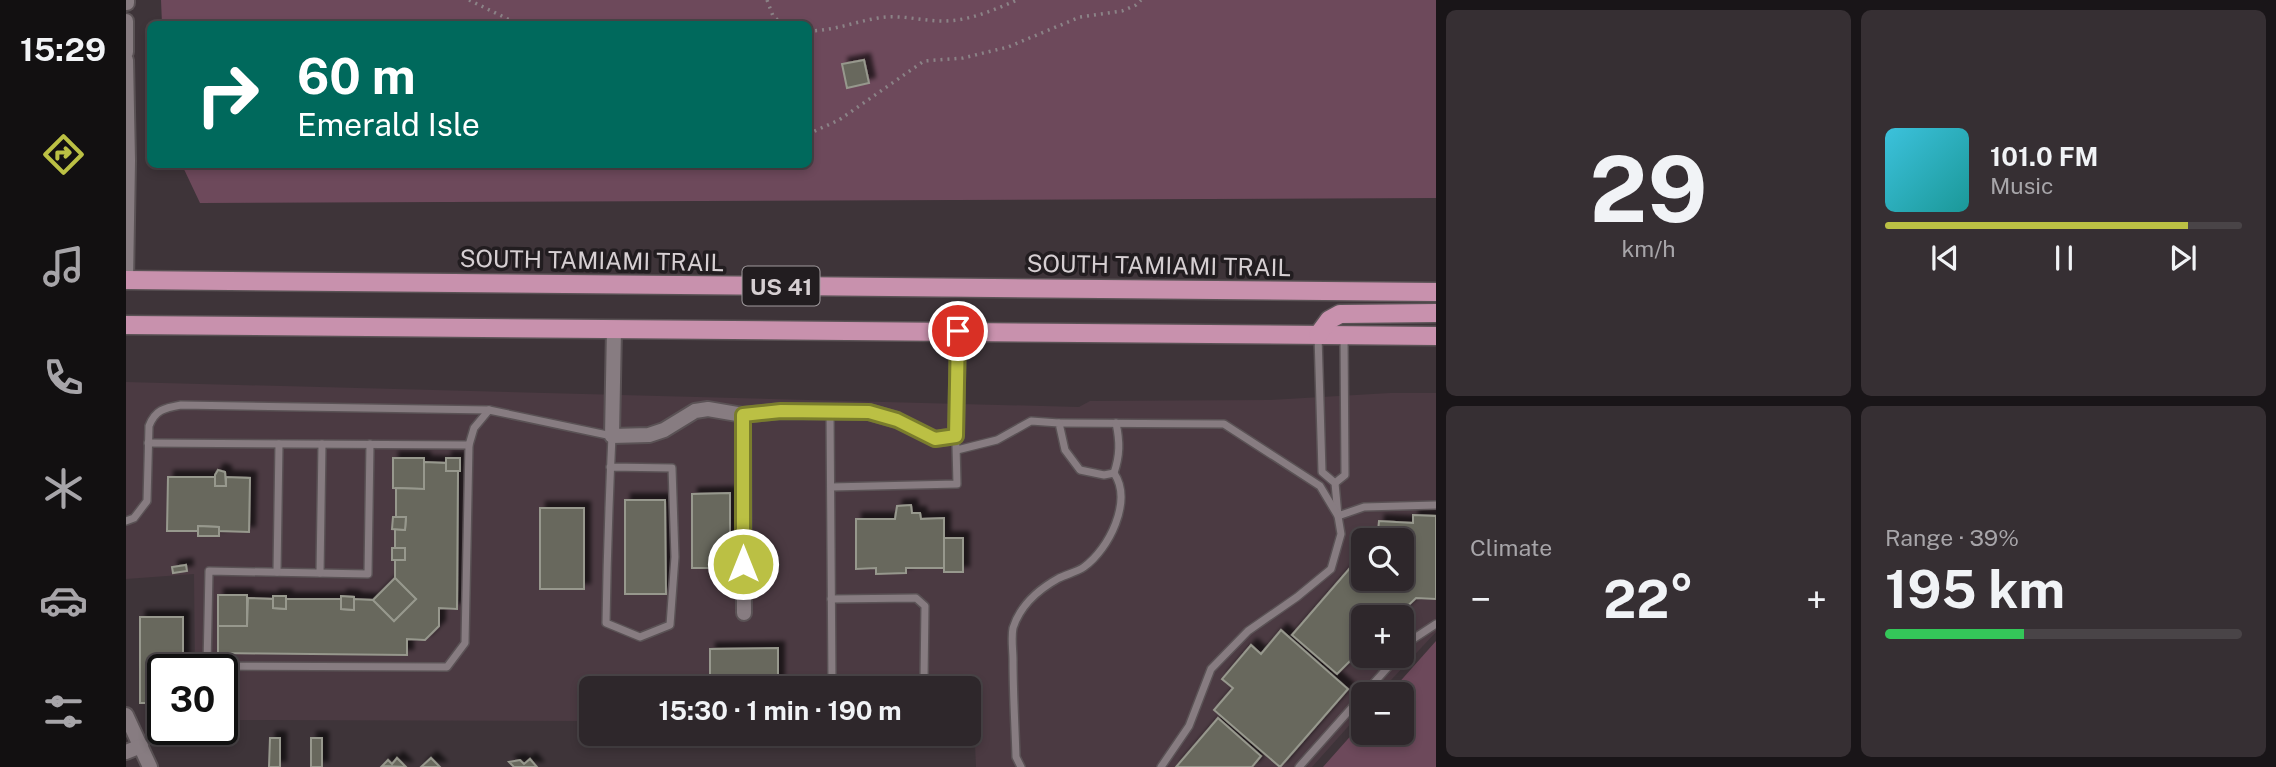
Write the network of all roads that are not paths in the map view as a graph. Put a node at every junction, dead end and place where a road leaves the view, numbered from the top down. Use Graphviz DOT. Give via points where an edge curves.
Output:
graph roads {
  1 [pos="126,21"];
  2 [pos="126,52"];
  3 [pos="126,60"];
  4 [pos="126,280"];
  5 [pos="1436,292"];
  6 [pos="1436,313"];
  7 [pos="126,325"];
  8 [pos="614,328"];
  9 [pos="958,331"];
  10 [pos="1318,335"];
  11 [pos="1344,335"];
  12 [pos="1436,336"];
  13 [pos="489,410"];
  14 [pos="830,412"];
  15 [pos="743,415"];
  16 [pos="1059,423"];
  17 [pos="1116,423"];
  18 [pos="612,436"];
  19 [pos="148,443"];
  20 [pos="956,443"];
  21 [pos="279,444"];
  22 [pos="323,444"];
  23 [pos="370,444"];
  24 [pos="469,445"];
  25 [pos="610,467"];
  26 [pos="1114,473"];
  27 [pos="1335,483"];
  28 [pos="831,486"];
  29 [pos="1436,505"];
  30 [pos="1338,516"];
  31 [pos="126,521"];
  32 [pos="277,572"];
  33 [pos="320,573"];
  34 [pos="831,599"];
  35 [pos="744,613"];
  36 [pos="1436,624"];
  37 [pos="1414,638"];
  38 [pos="1387,668"];
  39 [pos="832,676"];
  40 [pos="924,676"];
  41 [pos="1375,682"];
  42 [pos="1351,708"];
  43 [pos="126,715"];
  44 [pos="141,746"];
  45 [pos="126,752"];
  46 [pos="150,767"];
  47 [pos="1021,767"];
  48 [pos="1161,767"];
  49 [pos="1299,767"];
  1 -- 2 [label="street"];
  3 -- 4 [label="street"];
  4 -- 5 [label="main road, SOUTH TAMIAMI TRAIL / US 41"];
  6 -- 10 [label="main road" via="1340,314"];
  7 -- 8 [label="main road, US 41"];
  8 -- 9 [label="main road, US 41"];
  8 -- 18 [label="street"];
  9 -- 10 [label="main road, US 41"];
  9 -- 20 [label="street"];
  10 -- 11 [label="main road, US 41"];
  10 -- 27 [label="lane" via="1322,472"];
  11 -- 12 [label="main road, US 41"];
  11 -- 27 [label="lane" via="1345,475"];
  13 -- 18 [label="lane"];
  13 -- 19 [label="lane" via="181,405 152,416"];
  13 -- 24 [label="lane" via="474,428"];
  14 -- 15 [label="street"];
  14 -- 20 [label="street" via="884,415 935,439"];
  14 -- 28 [label="lane"];
  15 -- 18 [label="street" via="695,411 649,435"];
  15 -- 35 [label="street"];
  16 -- 17 [label="lane"];
  16 -- 20 [label="lane" via="1031,421 997,440"];
  16 -- 26 [label="lane" via="1065,450 1080,470"];
  17 -- 26 [label="lane" via="1120,455"];
  17 -- 30 [label="lane" via="1224,424 1320,486"];
  18 -- 25 [label="lane"];
  19 -- 21 [label="lane"];
  19 -- 31 [label="lane" via="147,501"];
  20 -- 28 [label="lane" via="957,484"];
  21 -- 22 [label="lane"];
  21 -- 32 [label="lane"];
  22 -- 23 [label="lane"];
  22 -- 33 [label="lane"];
  23 -- 24 [label="lane"];
  23 -- 33 [label="lane" via="368,574"];
  24 -- 32 [label="lane" via="465,643 447,667 207,666 209,571"];
  25 -- 25 [label="lane" via="606,623 640,637 670,625 675,557 672,468"];
  26 -- 47 [label="lane" via="1120,481 1121,501 1115,525 1102,547 1084,567 1038,592 1022,609 1013,630 1016,757"];
  27 -- 30 [label="lane"];
  28 -- 34 [label="lane"];
  29 -- 30 [label="lane" via="1364,507"];
  30 -- 48 [label="lane" via="1341,534 1331,569 1248,631 1211,669 1189,726"];
  32 -- 33 [label="lane"];
  34 -- 39 [label="lane"];
  34 -- 40 [label="lane" via="921,601 925,606"];
  36 -- 37 [label="lane"];
  38 -- 41 [label="lane"];
  42 -- 49 [label="lane"];
  43 -- 44 [label="street"];
  44 -- 45 [label="street"];
  44 -- 46 [label="street"];
}
